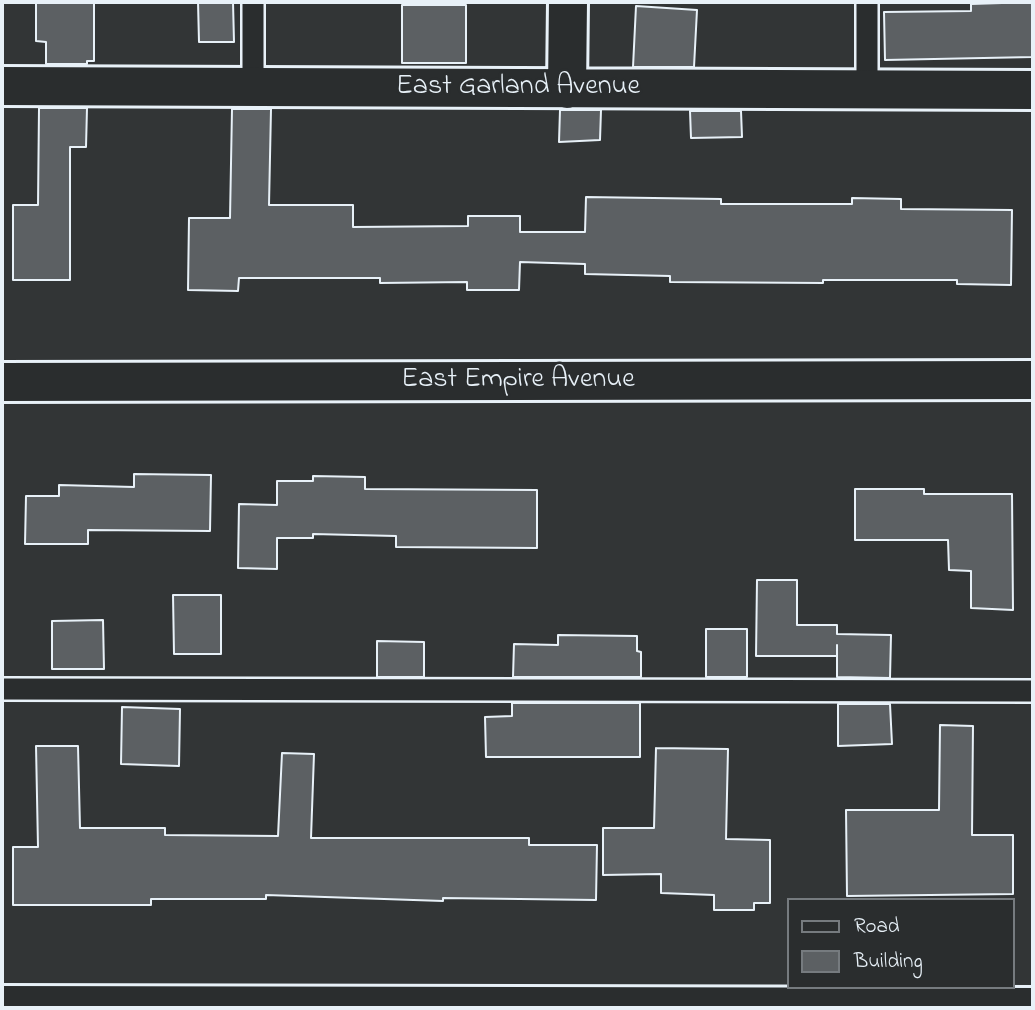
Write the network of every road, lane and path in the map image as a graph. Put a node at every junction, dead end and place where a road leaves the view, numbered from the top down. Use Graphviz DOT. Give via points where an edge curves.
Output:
graph roads {
  1 [pos="253,2"];
  2 [pos="568,2"];
  3 [pos="867,2"];
  4 [pos="2,86"];
  5 [pos="253,87"];
  6 [pos="567,89"];
  7 [pos="1033,90"];
  8 [pos="867,91"];
  9 [pos="1033,380"];
  10 [pos="2,382"];
  11 [pos="2,689"];
  12 [pos="1033,691"];
  13 [pos="2,1005"];
  14 [pos="1033,1007"];
  1 -- 5 [label="lane"];
  2 -- 6 [label="street"];
  3 -- 8 [label="lane"];
  4 -- 5 [label="street, East Garland Avenue"];
  5 -- 6 [label="street, East Garland Avenue"];
  6 -- 8 [label="street, East Garland Avenue"];
  7 -- 8 [label="street, East Garland Avenue"];
  9 -- 10 [label="street, East Empire Avenue"];
  11 -- 12 [label="lane"];
  13 -- 14 [label="street"];
}
